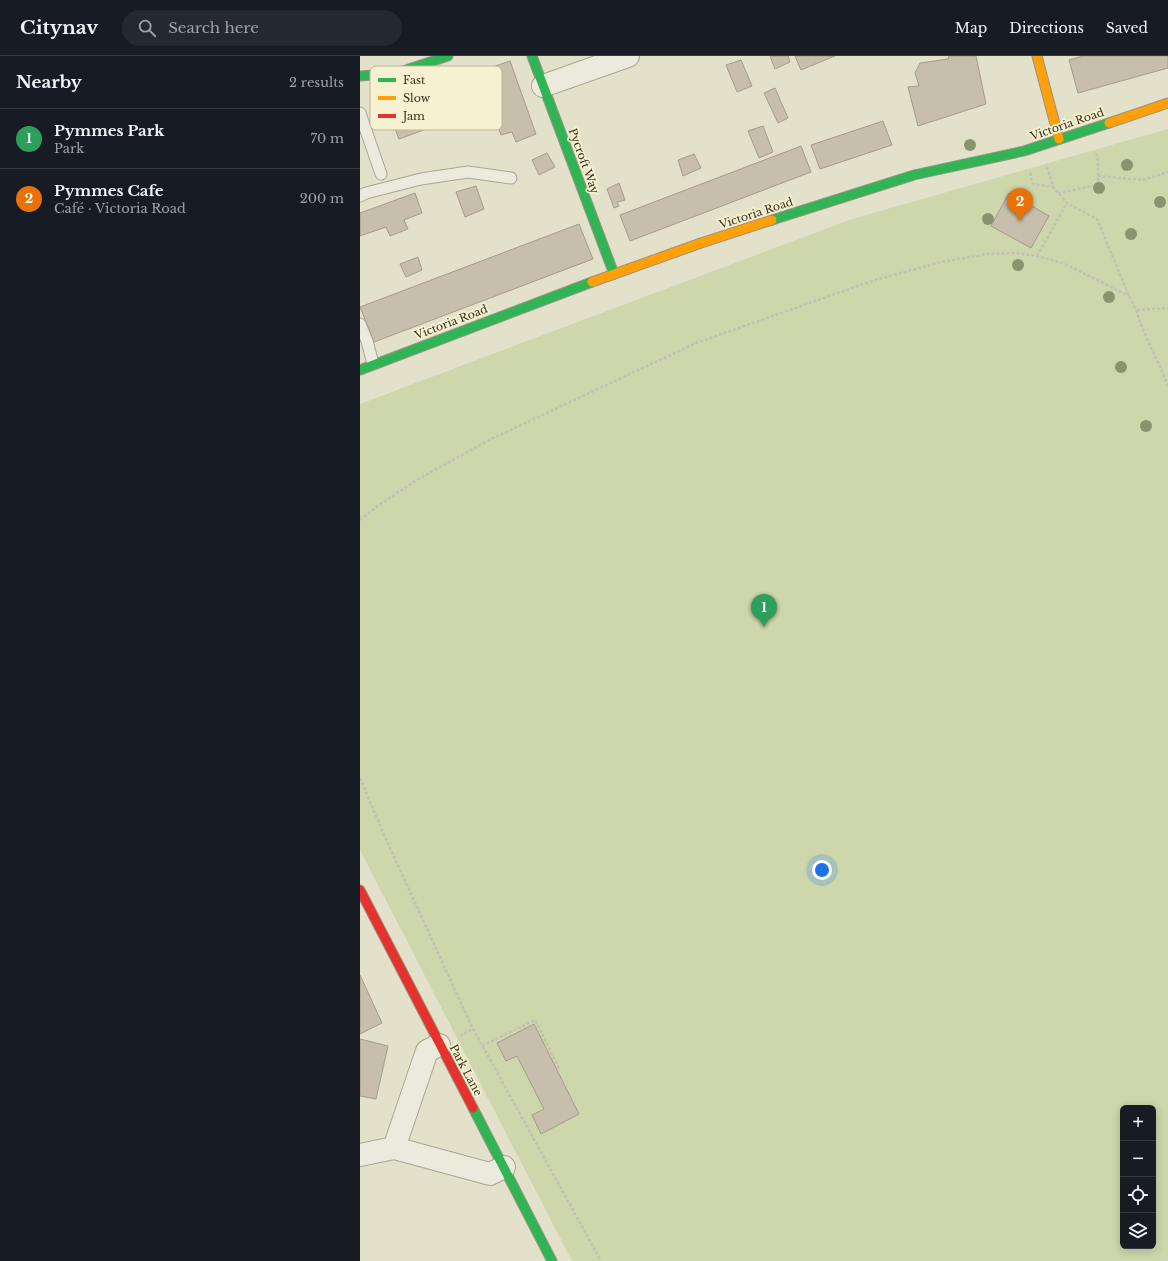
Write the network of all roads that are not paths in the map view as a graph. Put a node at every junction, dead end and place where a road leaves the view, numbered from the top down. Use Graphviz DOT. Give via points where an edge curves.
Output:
graph roads {
  1 [pos="448,56"];
  2 [pos="532,56"];
  3 [pos="628,56"];
  4 [pos="1037,56"];
  5 [pos="426,60"];
  6 [pos="413,66"];
  7 [pos="370,75"];
  8 [pos="360,76"];
  9 [pos="543,86"];
  10 [pos="1168,103"];
  11 [pos="360,114"];
  12 [pos="1059,139"];
  13 [pos="381,174"];
  14 [pos="511,178"];
  15 [pos="360,196"];
  16 [pos="614,274"];
  17 [pos="360,324"];
  18 [pos="373,364"];
  19 [pos="360,370"];
  20 [pos="360,890"];
  21 [pos="439,1045"];
  22 [pos="394,1148"];
  23 [pos="360,1155"];
  24 [pos="504,1166"];
  25 [pos="552,1261"];
  1 -- 5 [label="street"];
  2 -- 9 [label="street, Pycroft Way"];
  3 -- 9 [label="street"];
  4 -- 12 [label="street"];
  5 -- 6 [label="street"];
  7 -- 8 [label="street"];
  9 -- 16 [label="street, Pycroft Way"];
  10 -- 12 [label="street, Victoria Road"];
  11 -- 13 [label="lane"];
  12 -- 16 [label="street, Victoria Road" via="1024,151 914,175 701,243"];
  14 -- 15 [label="lane" via="468,172 421,179"];
  16 -- 18 [label="street, Victoria Road"];
  17 -- 18 [label="lane"];
  18 -- 19 [label="street, Victoria Road"];
  20 -- 21 [label="street, Park Lane"];
  21 -- 22 [label="street" via="428,1051"];
  21 -- 24 [label="street, Park Lane"];
  22 -- 23 [label="street"];
  22 -- 24 [label="street" via="490,1174"];
  24 -- 25 [label="street, Park Lane"];
}
